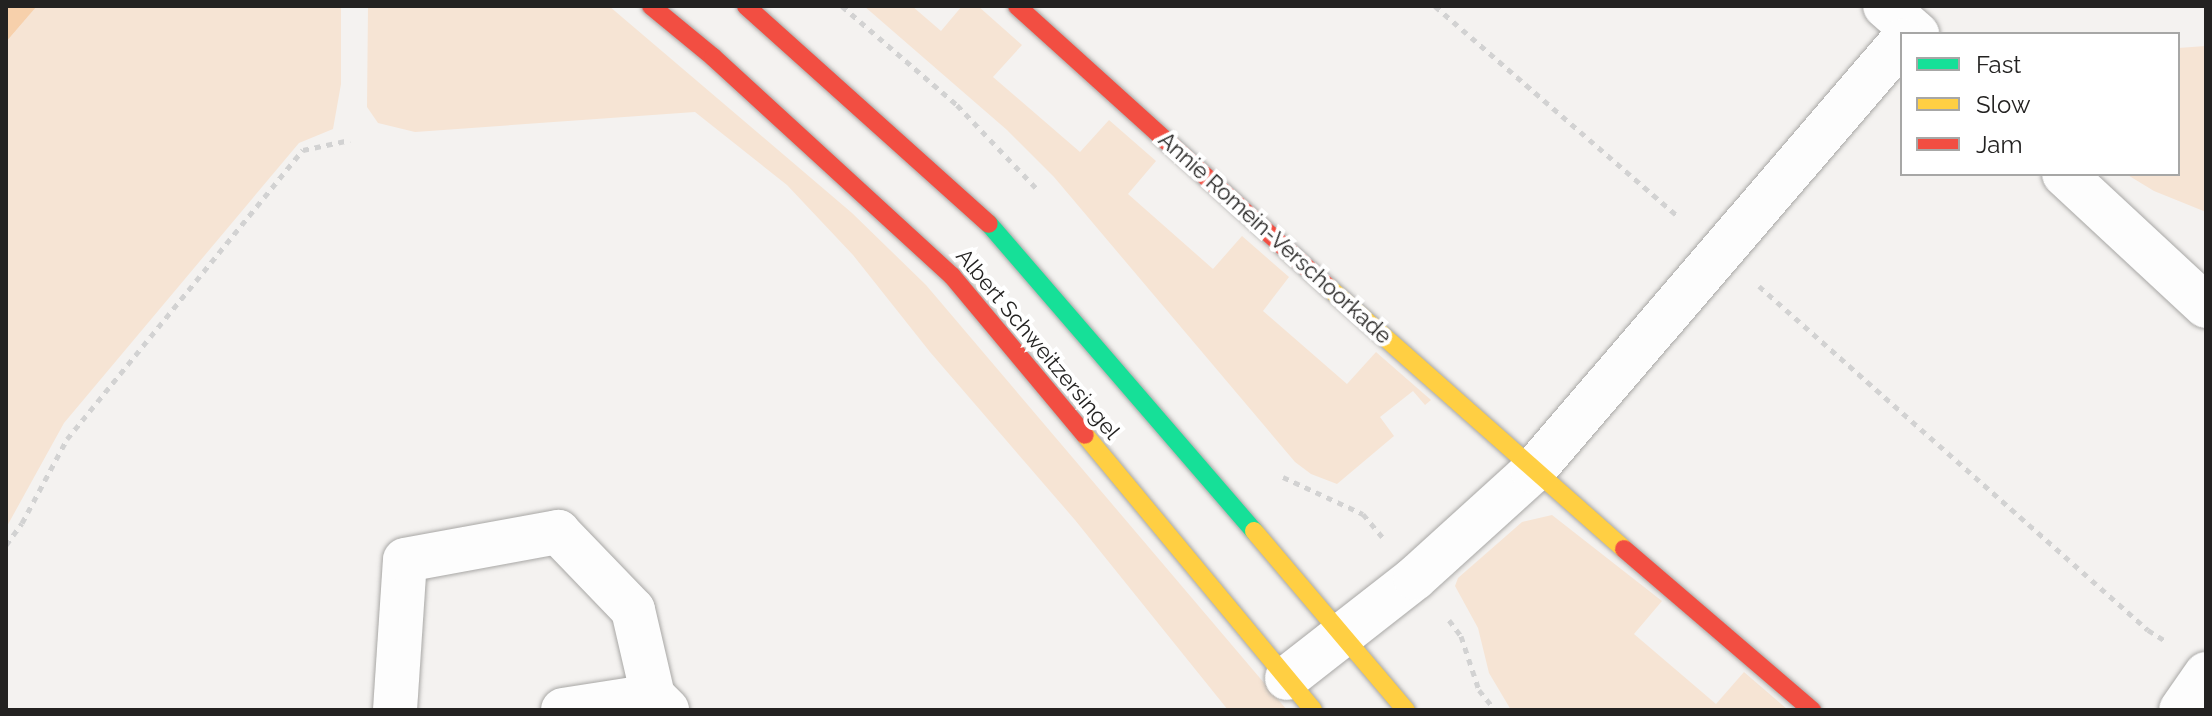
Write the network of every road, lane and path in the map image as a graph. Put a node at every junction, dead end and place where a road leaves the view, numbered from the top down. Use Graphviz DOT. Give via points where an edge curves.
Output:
graph roads {
  1 [pos="651,6"];
  2 [pos="746,6"];
  3 [pos="1017,6"];
  4 [pos="1435,6"];
  5 [pos="1900,35"];
  6 [pos="350,140"];
  7 [pos="2066,176"];
  8 [pos="1720,252"];
  9 [pos="2206,306"];
  10 [pos="1533,471"];
  11 [pos="6,545"];
  12 [pos="1415,578"];
  13 [pos="1343,632"];
  14 [pos="2171,644"];
  15 [pos="2206,674"];
  16 [pos="1300,694"];
  17 [pos="660,703"];
  18 [pos="395,710"];
  19 [pos="563,710"];
  20 [pos="1406,710"];
  21 [pos="1495,710"];
  22 [pos="1812,710"];
  23 [pos="2181,710"];
  1 -- 16 [label="street, Albert Schweitzersingel" via="952,276"];
  2 -- 13 [label="street, Albert Schweitzersingel" via="1005,238"];
  3 -- 10 [label="street, Annie Romein-Verschoorkade"];
  4 -- 8 [label="path"];
  5 -- 8 [label="street"];
  6 -- 11 [label="path" via="303,150 67,439"];
  7 -- 9 [label="street"];
  8 -- 10 [label="street"];
  8 -- 14 [label="path" via="2136,620"];
  10 -- 12 [label="street"];
  10 -- 22 [label="street, Annie Romein-Verschoorkade"];
  12 -- 13 [label="street"];
  12 -- 21 [label="path" via="1461,636 1479,690"];
  13 -- 16 [label="street"];
  13 -- 20 [label="street, Albert Schweitzersingel"];
  15 -- 23 [label="street"];
  17 -- 18 [label="street" via="633,610 558,532 405,560"];
  17 -- 19 [label="street"];
}
